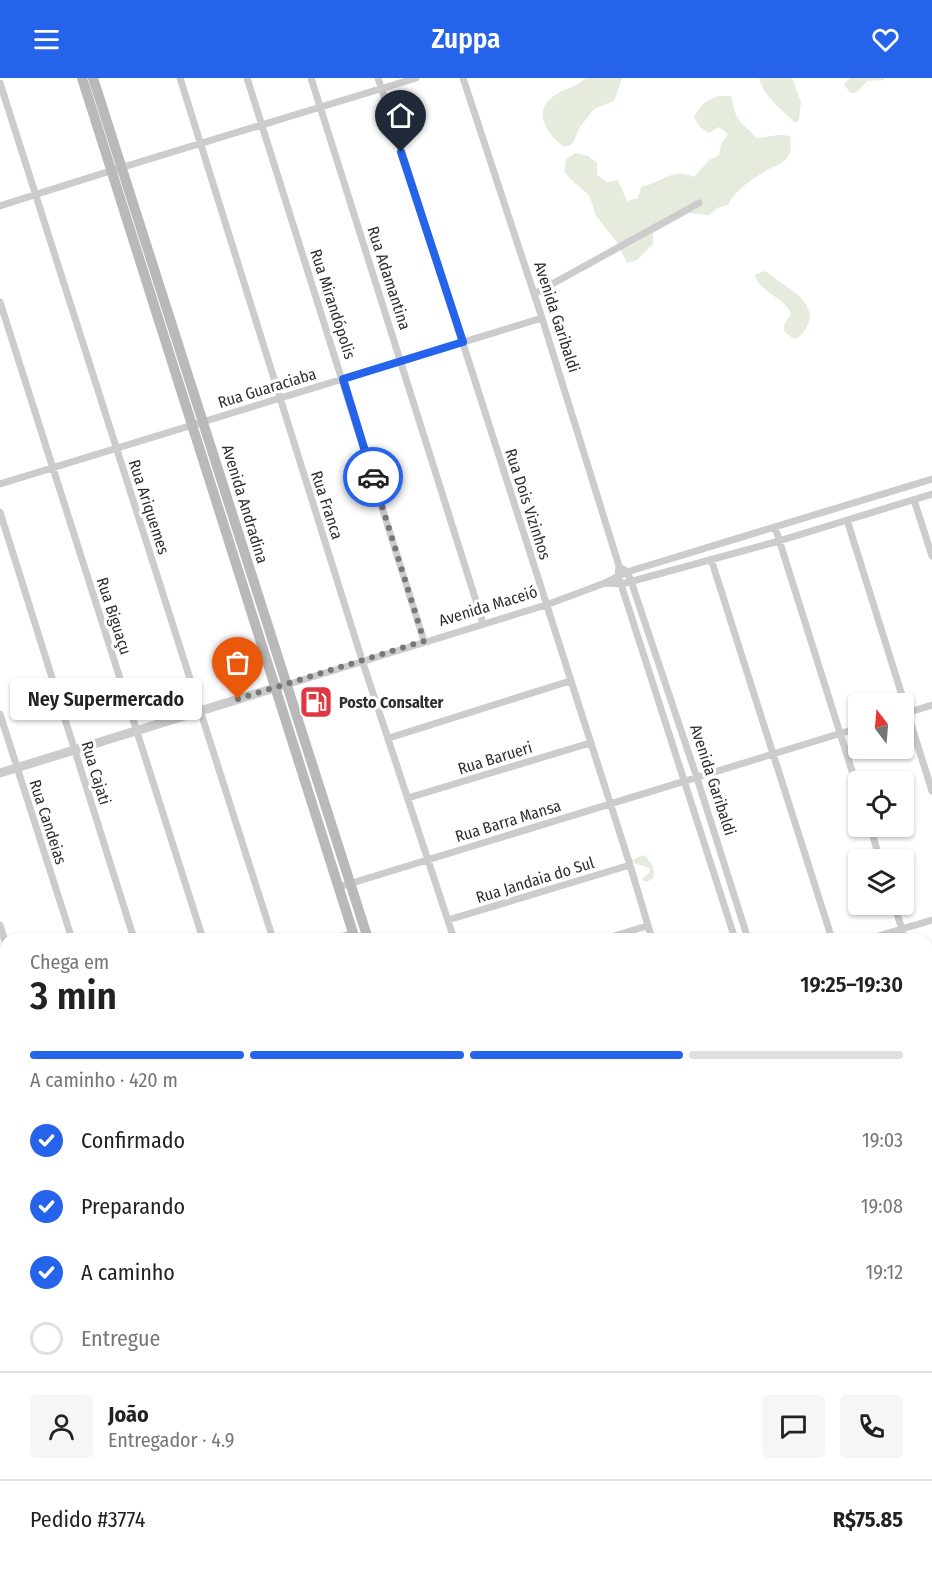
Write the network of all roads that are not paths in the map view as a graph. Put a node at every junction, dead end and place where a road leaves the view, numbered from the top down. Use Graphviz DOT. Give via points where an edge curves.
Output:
graph roads {
  1 [pos="82,78"];
  2 [pos="93,78"];
  3 [pos="180,78"];
  4 [pos="247,78"];
  5 [pos="311,78"];
  6 [pos="378,78"];
  7 [pos="416,78"];
  8 [pos="463,78"];
  9 [pos="0,83"];
  10 [pos="381,89"];
  11 [pos="321,108"];
  12 [pos="262,126"];
  13 [pos="201,144"];
  14 [pos="116,168"];
  15 [pos="34,195"];
  16 [pos="699,202"];
  17 [pos="0,206"];
  18 [pos="534,294"];
  19 [pos="0,302"];
  20 [pos="542,318"];
  21 [pos="463,342"];
  22 [pos="401,360"];
  23 [pos="343,379"];
  24 [pos="279,399"];
  25 [pos="198,424"];
  26 [pos="116,448"];
  27 [pos="52,467"];
  28 [pos="932,480"];
  29 [pos="0,484"];
  30 [pos="932,495"];
  31 [pos="914,500"];
  32 [pos="0,512"];
  33 [pos="848,520"];
  34 [pos="775,527"];
  35 [pos="779,541"];
  36 [pos="932,556"];
  37 [pos="711,559"];
  38 [pos="619,566"];
  39 [pos="627,572"];
  40 [pos="618,575"];
  41 [pos="630,581"];
  42 [pos="605,584"];
  43 [pos="622,584"];
  44 [pos="546,605"];
  45 [pos="483,623"];
  46 [pos="424,641"];
  47 [pos="362,660"];
  48 [pos="570,681"];
  49 [pos="281,686"];
  50 [pos="899,693"];
  51 [pos="932,705"];
  52 [pos="200,710"];
  53 [pos="914,711"];
  54 [pos="0,714"];
  55 [pos="135,730"];
  56 [pos="848,731"];
  57 [pos="840,734"];
  58 [pos="389,738"];
  59 [pos="914,740"];
  60 [pos="590,743"];
  61 [pos="75,750"];
  62 [pos="774,754"];
  63 [pos="16,768"];
  64 [pos="852,771"];
  65 [pos="0,772"];
  66 [pos="697,778"];
  67 [pos="686,782"];
  68 [pos="932,791"];
  69 [pos="408,798"];
  70 [pos="609,804"];
  71 [pos="428,860"];
  72 [pos="630,865"];
  73 [pos="351,883"];
  74 [pos="339,887"];
  75 [pos="898,915"];
  76 [pos="448,920"];
  77 [pos="932,920"];
  78 [pos="648,926"];
  79 [pos="902,929"];
  80 [pos="70,933"];
  81 [pos="132,933"];
  82 [pos="201,933"];
  83 [pos="271,933"];
  84 [pos="353,933"];
  85 [pos="366,933"];
  86 [pos="452,933"];
  87 [pos="624,933"];
  88 [pos="650,933"];
  89 [pos="733,933"];
  90 [pos="746,933"];
  91 [pos="830,933"];
  92 [pos="888,933"];
  93 [pos="903,933"];
  1 -- 14 [label="main road, Avenida Andradina"];
  2 -- 14 [label="main road, Avenida Andradina"];
  3 -- 13 [label="street, Rua Franca"];
  4 -- 12 [label="street, Rua Mirandópolis"];
  5 -- 11 [label="street, Rua Adamantina"];
  6 -- 10 [label="street, Rua Dois Vizinhos"];
  7 -- 10 [label="street"];
  8 -- 18 [label="street, Avenida Garibaldi"];
  9 -- 15 [label="street, Rua Ariquemes"];
  10 -- 11 [label="street"];
  10 -- 21 [label="street, Rua Dois Vizinhos"];
  11 -- 12 [label="street"];
  11 -- 22 [label="street, Rua Adamantina"];
  12 -- 13 [label="street"];
  12 -- 23 [label="street, Rua Mirandópolis"];
  13 -- 14 [label="street"];
  13 -- 24 [label="street, Rua Franca"];
  14 -- 15 [label="street"];
  14 -- 25 [label="main road, Avenida Andradina"];
  15 -- 17 [label="street"];
  15 -- 26 [label="street, Rua Ariquemes"];
  16 -- 18 [label="street"];
  18 -- 20 [label="street, Avenida Garibaldi"];
  19 -- 27 [label="street, Rua Biguaçu"];
  20 -- 21 [label="street, Rua Guaraciaba"];
  20 -- 38 [label="street, Avenida Garibaldi"];
  21 -- 22 [label="street, Rua Guaraciaba"];
  21 -- 44 [label="street, Rua Dois Vizinhos"];
  22 -- 23 [label="street, Rua Guaraciaba"];
  22 -- 45 [label="street, Rua Adamantina"];
  23 -- 24 [label="street, Rua Guaraciaba"];
  23 -- 46 [label="street, Rua Mirandópolis"];
  24 -- 25 [label="street, Rua Guaraciaba"];
  24 -- 47 [label="street, Rua Franca"];
  25 -- 26 [label="street, Rua Guaraciaba"];
  25 -- 49 [label="main road, Avenida Andradina"];
  26 -- 27 [label="street, Rua Guaraciaba"];
  26 -- 52 [label="street, Rua Ariquemes"];
  27 -- 29 [label="street, Rua Guaraciaba"];
  27 -- 55 [label="street, Rua Biguaçu"];
  28 -- 34 [label="street, Avenida Maceió"];
  30 -- 31 [label="street"];
  31 -- 33 [label="street"];
  31 -- 36 [label="street"];
  32 -- 61 [label="street, Rua Cajati"];
  33 -- 35 [label="street"];
  33 -- 50 [label="street"];
  34 -- 35 [label="street"];
  34 -- 39 [label="street, Avenida Maceió"];
  35 -- 37 [label="street"];
  35 -- 57 [label="street"];
  37 -- 41 [label="street"];
  37 -- 62 [label="street"];
  38 -- 39 [label="street"];
  38 -- 40 [label="street, Avenida Garibaldi"];
  39 -- 40 [label="street, Avenida Maceió"];
  39 -- 41 [label="street, Avenida Garibaldi"];
  40 -- 42 [label="street, Avenida Maceió"];
  40 -- 43 [label="street, Avenida Garibaldi"];
  41 -- 43 [label="street"];
  41 -- 66 [label="street, Avenida Garibaldi"];
  42 -- 43 [label="street, Avenida Maceió"];
  42 -- 44 [label="street, Avenida Maceió"];
  43 -- 67 [label="street, Avenida Garibaldi"];
  44 -- 45 [label="street, Avenida Maceió"];
  44 -- 48 [label="street, Rua Dois Vizinhos"];
  45 -- 46 [label="street, Avenida Maceió"];
  46 -- 47 [label="street, Avenida Maceió"];
  47 -- 49 [label="street, Avenida Maceió"];
  47 -- 58 [label="street, Rua Franca"];
  48 -- 58 [label="street"];
  48 -- 60 [label="street, Rua Dois Vizinhos"];
  49 -- 52 [label="street, Avenida Maceió"];
  49 -- 73 [label="main road, Avenida Andradina"];
  49 -- 74 [label="main road, Avenida Andradina"];
  51 -- 53 [label="street"];
  52 -- 55 [label="street, Avenida Maceió"];
  52 -- 83 [label="street, Rua Ariquemes"];
  54 -- 63 [label="street, Rua Candeias"];
  55 -- 61 [label="street, Avenida Maceió"];
  55 -- 82 [label="street, Rua Biguaçu"];
  56 -- 57 [label="street"];
  57 -- 62 [label="street"];
  57 -- 64 [label="street"];
  58 -- 69 [label="street, Rua Franca"];
  59 -- 68 [label="street"];
  60 -- 69 [label="street, Rua Barueri"];
  60 -- 70 [label="street, Rua Dois Vizinhos"];
  61 -- 63 [label="street, Avenida Maceió"];
  61 -- 81 [label="street, Rua Cajati"];
  62 -- 66 [label="street"];
  62 -- 91 [label="street"];
  63 -- 65 [label="street, Avenida Maceió"];
  63 -- 80 [label="street, Rua Candeias"];
  66 -- 67 [label="street, Rua Barra Mansa"];
  66 -- 90 [label="street, Avenida Garibaldi"];
  67 -- 70 [label="street, Rua Barra Mansa"];
  67 -- 89 [label="street, Avenida Garibaldi"];
  69 -- 71 [label="street, Rua Franca"];
  70 -- 71 [label="street, Rua Barra Mansa"];
  70 -- 72 [label="street, Rua Dois Vizinhos"];
  71 -- 73 [label="street, Rua Barra Mansa"];
  71 -- 76 [label="street, Rua Franca"];
  72 -- 76 [label="street, Rua Jandaia do Sul"];
  72 -- 78 [label="street, Rua Dois Vizinhos"];
  73 -- 74 [label="street, Rua Barra Mansa"];
  73 -- 85 [label="main road, Avenida Andradina"];
  74 -- 84 [label="main road, Avenida Andradina"];
  75 -- 79 [label="street"];
  76 -- 86 [label="street, Rua Franca"];
  77 -- 79 [label="street"];
  78 -- 87 [label="street"];
  78 -- 88 [label="street, Rua Dois Vizinhos"];
  79 -- 92 [label="street"];
  79 -- 93 [label="street"];
}
